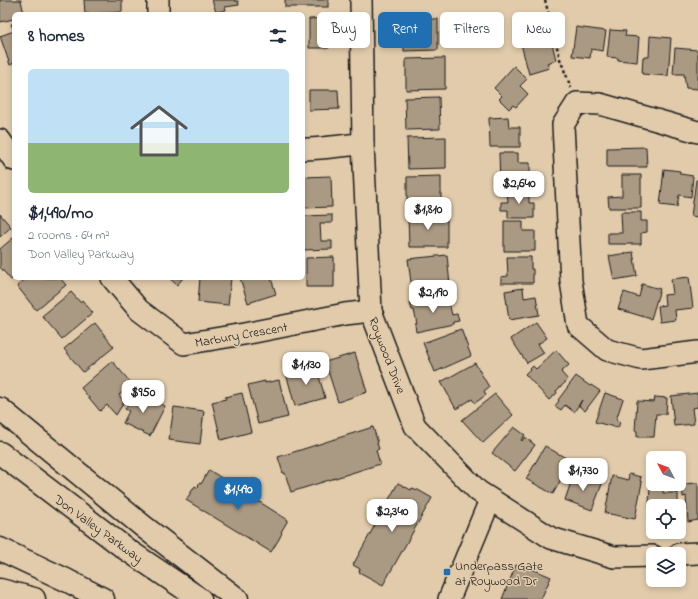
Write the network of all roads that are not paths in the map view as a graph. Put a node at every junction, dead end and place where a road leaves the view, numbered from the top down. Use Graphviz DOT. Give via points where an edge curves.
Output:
graph roads {
  1 [pos="158,0"];
  2 [pos="361,0"];
  3 [pos="158,12"];
  4 [pos="698,132"];
  5 [pos="0,140"];
  6 [pos="363,144"];
  7 [pos="305,149"];
  8 [pos="12,157"];
  9 [pos="114,280"];
  10 [pos="371,310"];
  11 [pos="698,352"];
  12 [pos="5,412"];
  13 [pos="0,453"];
  14 [pos="490,500"];
  15 [pos="0,549"];
  16 [pos="698,553"];
  17 [pos="686,554"];
  18 [pos="646,556"];
  19 [pos="0,590"];
  20 [pos="34,599"];
  21 [pos="103,599"];
  22 [pos="200,599"];
  23 [pos="237,599"];
  24 [pos="450,599"];
  1 -- 3 [label="street"];
  2 -- 6 [label="street, Roywood Drive"];
  4 -- 11 [label="street" via="600,104 577,103 563,125 571,282 578,325 607,350 641,359"];
  5 -- 8 [label="street"];
  6 -- 7 [label="street"];
  6 -- 10 [label="street, Roywood Drive"];
  9 -- 10 [label="street, Marbury Crescent" via="139,310 184,344"];
  10 -- 14 [label="street, Roywood Drive" via="416,426 469,483"];
  12 -- 23 [label="highway" via="144,527"];
  13 -- 22 [label="highway, Don Valley Parkway" via="126,548"];
  14 -- 18 [label="street, Roywood Drive" via="550,538 614,557"];
  14 -- 24 [label="street"];
  15 -- 21 [label="highway"];
  16 -- 17 [label="street"];
  19 -- 20 [label="highway"];
}
